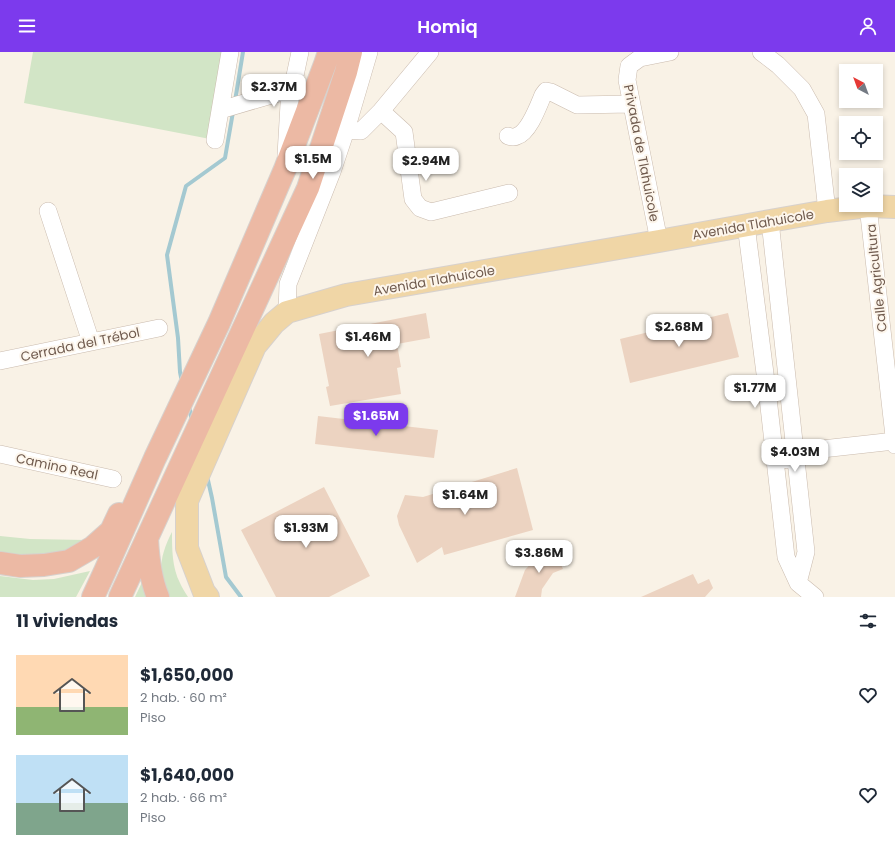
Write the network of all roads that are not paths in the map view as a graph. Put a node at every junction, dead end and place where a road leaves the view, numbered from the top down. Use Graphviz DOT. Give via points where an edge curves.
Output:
graph roads {
  1 [pos="230,52"];
  2 [pos="300,52"];
  3 [pos="329,52"];
  4 [pos="351,52"];
  5 [pos="369,52"];
  6 [pos="430,52"];
  7 [pos="670,52"];
  8 [pos="761,52"];
  9 [pos="292,89"];
  10 [pos="632,104"];
  11 [pos="220,110"];
  12 [pos="381,111"];
  13 [pos="346,130"];
  14 [pos="508,136"];
  15 [pos="215,140"];
  16 [pos="285,169"];
  17 [pos="509,193"];
  18 [pos="883,207"];
  19 [pos="895,207"];
  20 [pos="839,210"];
  21 [pos="48,211"];
  22 [pos="827,211"];
  23 [pos="869,212"];
  24 [pos="770,220"];
  25 [pos="746,225"];
  26 [pos="659,241"];
  27 [pos="287,312"];
  28 [pos="159,328"];
  29 [pos="91,342"];
  30 [pos="0,360"];
  31 [pos="895,442"];
  32 [pos="774,445"];
  33 [pos="795,452"];
  34 [pos="0,454"];
  35 [pos="156,458"];
  36 [pos="776,465"];
  37 [pos="113,478"];
  38 [pos="147,537"];
  39 [pos="0,563"];
  40 [pos="798,583"];
  41 [pos="93,597"];
  42 [pos="120,597"];
  43 [pos="158,597"];
  44 [pos="208,597"];
  45 [pos="815,597"];
  1 -- 11 [label="street"];
  2 -- 9 [label="street"];
  3 -- 16 [label="highway"];
  4 -- 38 [label="highway" via="308,188"];
  5 -- 13 [label="street"];
  6 -- 12 [label="street"];
  7 -- 10 [label="street, Privada de Tlahuicole" via="640,58 629,66 627,80"];
  8 -- 22 [label="street" via="802,89 816,114"];
  9 -- 11 [label="street"];
  9 -- 16 [label="street"];
  10 -- 14 [label="street" via="577,105 546,91 528,127 522,134"];
  10 -- 26 [label="street, Privada de Tlahuicole"];
  11 -- 15 [label="street"];
  12 -- 13 [label="street" via="362,131"];
  12 -- 17 [label="street" via="404,132 413,199 420,208 431,212"];
  13 -- 27 [label="street" via="288,284"];
  16 -- 35 [label="highway" via="219,323"];
  18 -- 19 [label="main road, Avenida Tlahuicole"];
  20 -- 22 [label="main road, Avenida Tlahuicole"];
  21 -- 29 [label="street"];
  22 -- 24 [label="main road, Avenida Tlahuicole"];
  23 -- 31 [label="street, Calle Agricultura"];
  24 -- 25 [label="main road, Avenida Tlahuicole"];
  24 -- 33 [label="street"];
  25 -- 26 [label="main road, Avenida Tlahuicole"];
  25 -- 32 [label="street"];
  26 -- 27 [label="main road, Avenida Tlahuicole" via="346,295"];
  27 -- 44 [label="main road, Avenida Tlahuicole" via="255,346 187,501 187,548"];
  28 -- 29 [label="street, Cerrada del Trébol"];
  29 -- 30 [label="street, Cerrada del Trébol"];
  31 -- 33 [label="street"];
  32 -- 33 [label="street" via="787,445"];
  32 -- 36 [label="street"];
  33 -- 36 [label="street" via="786,462"];
  33 -- 40 [label="street" via="806,552"];
  34 -- 37 [label="street, Camino Real"];
  35 -- 39 [label="highway" via="134,486 111,531 93,548 70,561 20,566"];
  35 -- 41 [label="highway"];
  36 -- 40 [label="street" via="786,557"];
  38 -- 42 [label="highway"];
  38 -- 43 [label="highway" via="149,564"];
  40 -- 45 [label="street"];
}
